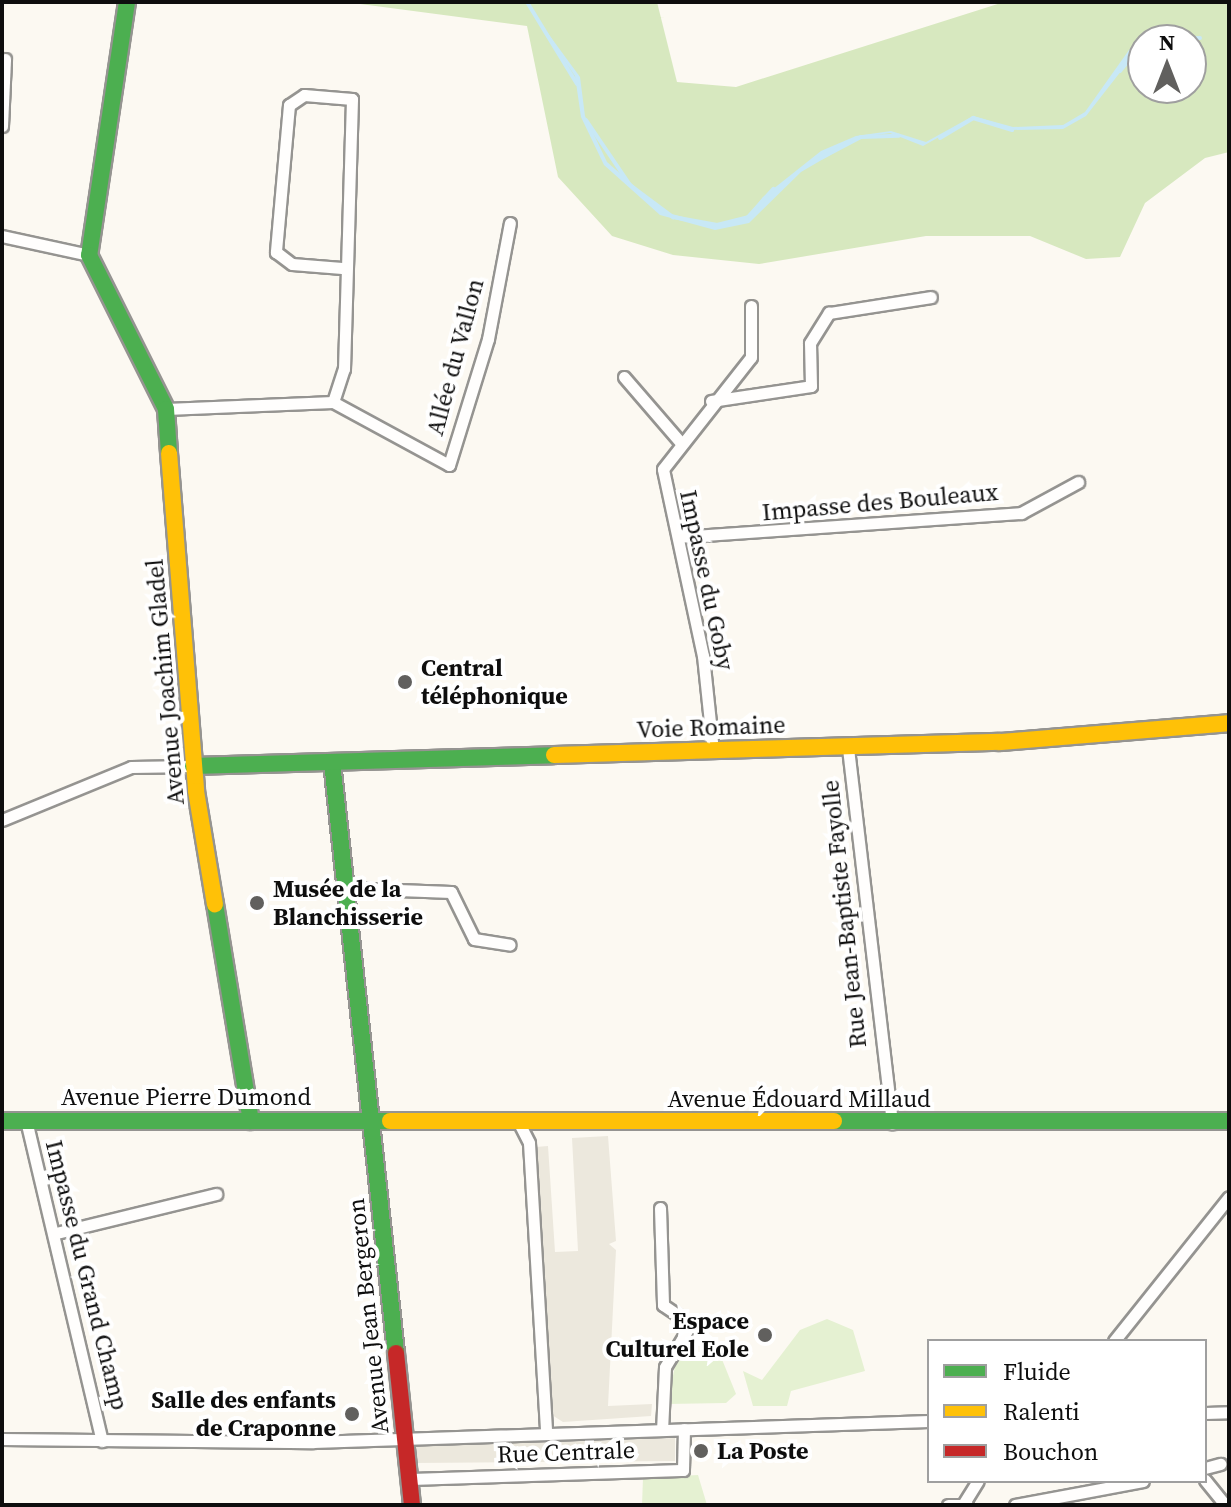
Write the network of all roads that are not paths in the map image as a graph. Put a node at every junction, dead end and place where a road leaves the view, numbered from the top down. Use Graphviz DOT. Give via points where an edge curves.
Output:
graph roads {
  1 [pos="127,2"];
  2 [pos="5,59"];
  3 [pos="2,126"];
  4 [pos="510,223"];
  5 [pos="2,236"];
  6 [pos="89,255"];
  7 [pos="342,268"];
  8 [pos="931,297"];
  9 [pos="751,306"];
  10 [pos="624,377"];
  11 [pos="711,401"];
  12 [pos="333,402"];
  13 [pos="166,409"];
  14 [pos="681,443"];
  15 [pos="1078,482"];
  16 [pos="678,537"];
  17 [pos="1229,723"];
  18 [pos="848,748"];
  19 [pos="713,751"];
  20 [pos="332,762"];
  21 [pos="193,766"];
  22 [pos="2,820"];
  23 [pos="346,888"];
  24 [pos="510,945"];
  25 [pos="26,1120"];
  26 [pos="2,1121"];
  27 [pos="251,1121"];
  28 [pos="370,1121"];
  29 [pos="1229,1121"];
  30 [pos="519,1123"];
  31 [pos="545,1123"];
  32 [pos="892,1123"];
  33 [pos="529,1143"];
  34 [pos="216,1194"];
  35 [pos="1229,1197"];
  36 [pos="660,1208"];
  37 [pos="56,1233"];
  38 [pos="1116,1339"];
  39 [pos="1229,1412"];
  40 [pos="1207,1413"];
  41 [pos="927,1421"];
  42 [pos="684,1429"];
  43 [pos="662,1430"];
  44 [pos="546,1433"];
  45 [pos="2,1439"];
  46 [pos="405,1439"];
  47 [pos="102,1441"];
  48 [pos="1220,1464"];
  49 [pos="1207,1467"];
  50 [pos="409,1479"];
  51 [pos="1207,1482"];
  52 [pos="977,1483"];
  53 [pos="1132,1483"];
  54 [pos="965,1504"];
  55 [pos="412,1505"];
  56 [pos="948,1505"];
  57 [pos="1015,1505"];
  58 [pos="1225,1505"];
  1 -- 6 [label="street"];
  2 -- 3 [label="street"];
  4 -- 12 [label="street, Allée du Vallon" via="488,339 449,465"];
  5 -- 6 [label="street"];
  6 -- 13 [label="street, Avenue Joachim Gladel"];
  7 -- 7 [label="street" via="352,99 304,95 289,105 276,252 292,264"];
  7 -- 12 [label="street" via="344,369"];
  8 -- 11 [label="street" via="829,313 810,343 811,386"];
  9 -- 11 [label="street, Impasse du Goby" via="751,357"];
  10 -- 14 [label="street"];
  11 -- 14 [label="street, Impasse du Goby"];
  12 -- 13 [label="street"];
  13 -- 21 [label="street, Avenue Joachim Gladel"];
  14 -- 16 [label="street, Impasse du Goby" via="662,477"];
  15 -- 16 [label="street, Impasse des Bouleaux" via="1021,513"];
  16 -- 19 [label="street, Impasse du Goby"];
  17 -- 18 [label="street, Voie Romaine"];
  18 -- 19 [label="street, Voie Romaine"];
  18 -- 32 [label="street, Rue Jean-Baptiste Fayolle"];
  19 -- 20 [label="street, Voie Romaine"];
  20 -- 21 [label="street, Voie Romaine"];
  20 -- 23 [label="street, Avenue Jean Bergeron"];
  21 -- 22 [label="street" via="131,767"];
  21 -- 27 [label="street, Avenue Joachim Gladel"];
  23 -- 24 [label="street" via="451,892 474,939"];
  23 -- 28 [label="street, Avenue Jean Bergeron"];
  25 -- 26 [label="street, Avenue Pierre Dumond"];
  25 -- 27 [label="street, Avenue Pierre Dumond"];
  25 -- 37 [label="street, Impasse du Grand Champ"];
  27 -- 28 [label="street, Avenue Pierre Dumond"];
  28 -- 30 [label="street, Avenue Édouard Millaud"];
  28 -- 46 [label="street, Avenue Jean Bergeron"];
  29 -- 32 [label="street, Avenue Édouard Millaud"];
  30 -- 31 [label="street, Avenue Édouard Millaud"];
  30 -- 33 [label="street"];
  31 -- 32 [label="street, Avenue Édouard Millaud"];
  31 -- 33 [label="street"];
  33 -- 44 [label="street"];
  34 -- 37 [label="street"];
  35 -- 38 [label="street"];
  36 -- 43 [label="street" via="663,1305 691,1324 665,1367"];
  37 -- 47 [label="street, Impasse du Grand Champ"];
  39 -- 40 [label="street"];
  41 -- 42 [label="street"];
  42 -- 43 [label="street"];
  42 -- 50 [label="street, Rue Centrale" via="683,1470"];
  43 -- 44 [label="street"];
  44 -- 46 [label="street"];
  45 -- 47 [label="street"];
  46 -- 47 [label="street"];
  46 -- 50 [label="street, Avenue Jean Bergeron"];
  48 -- 49 [label="street"];
  50 -- 55 [label="street, Avenue Jean Bergeron"];
  51 -- 58 [label="street"];
  52 -- 54 [label="street"];
  53 -- 57 [label="street"];
  54 -- 56 [label="street"];
}
